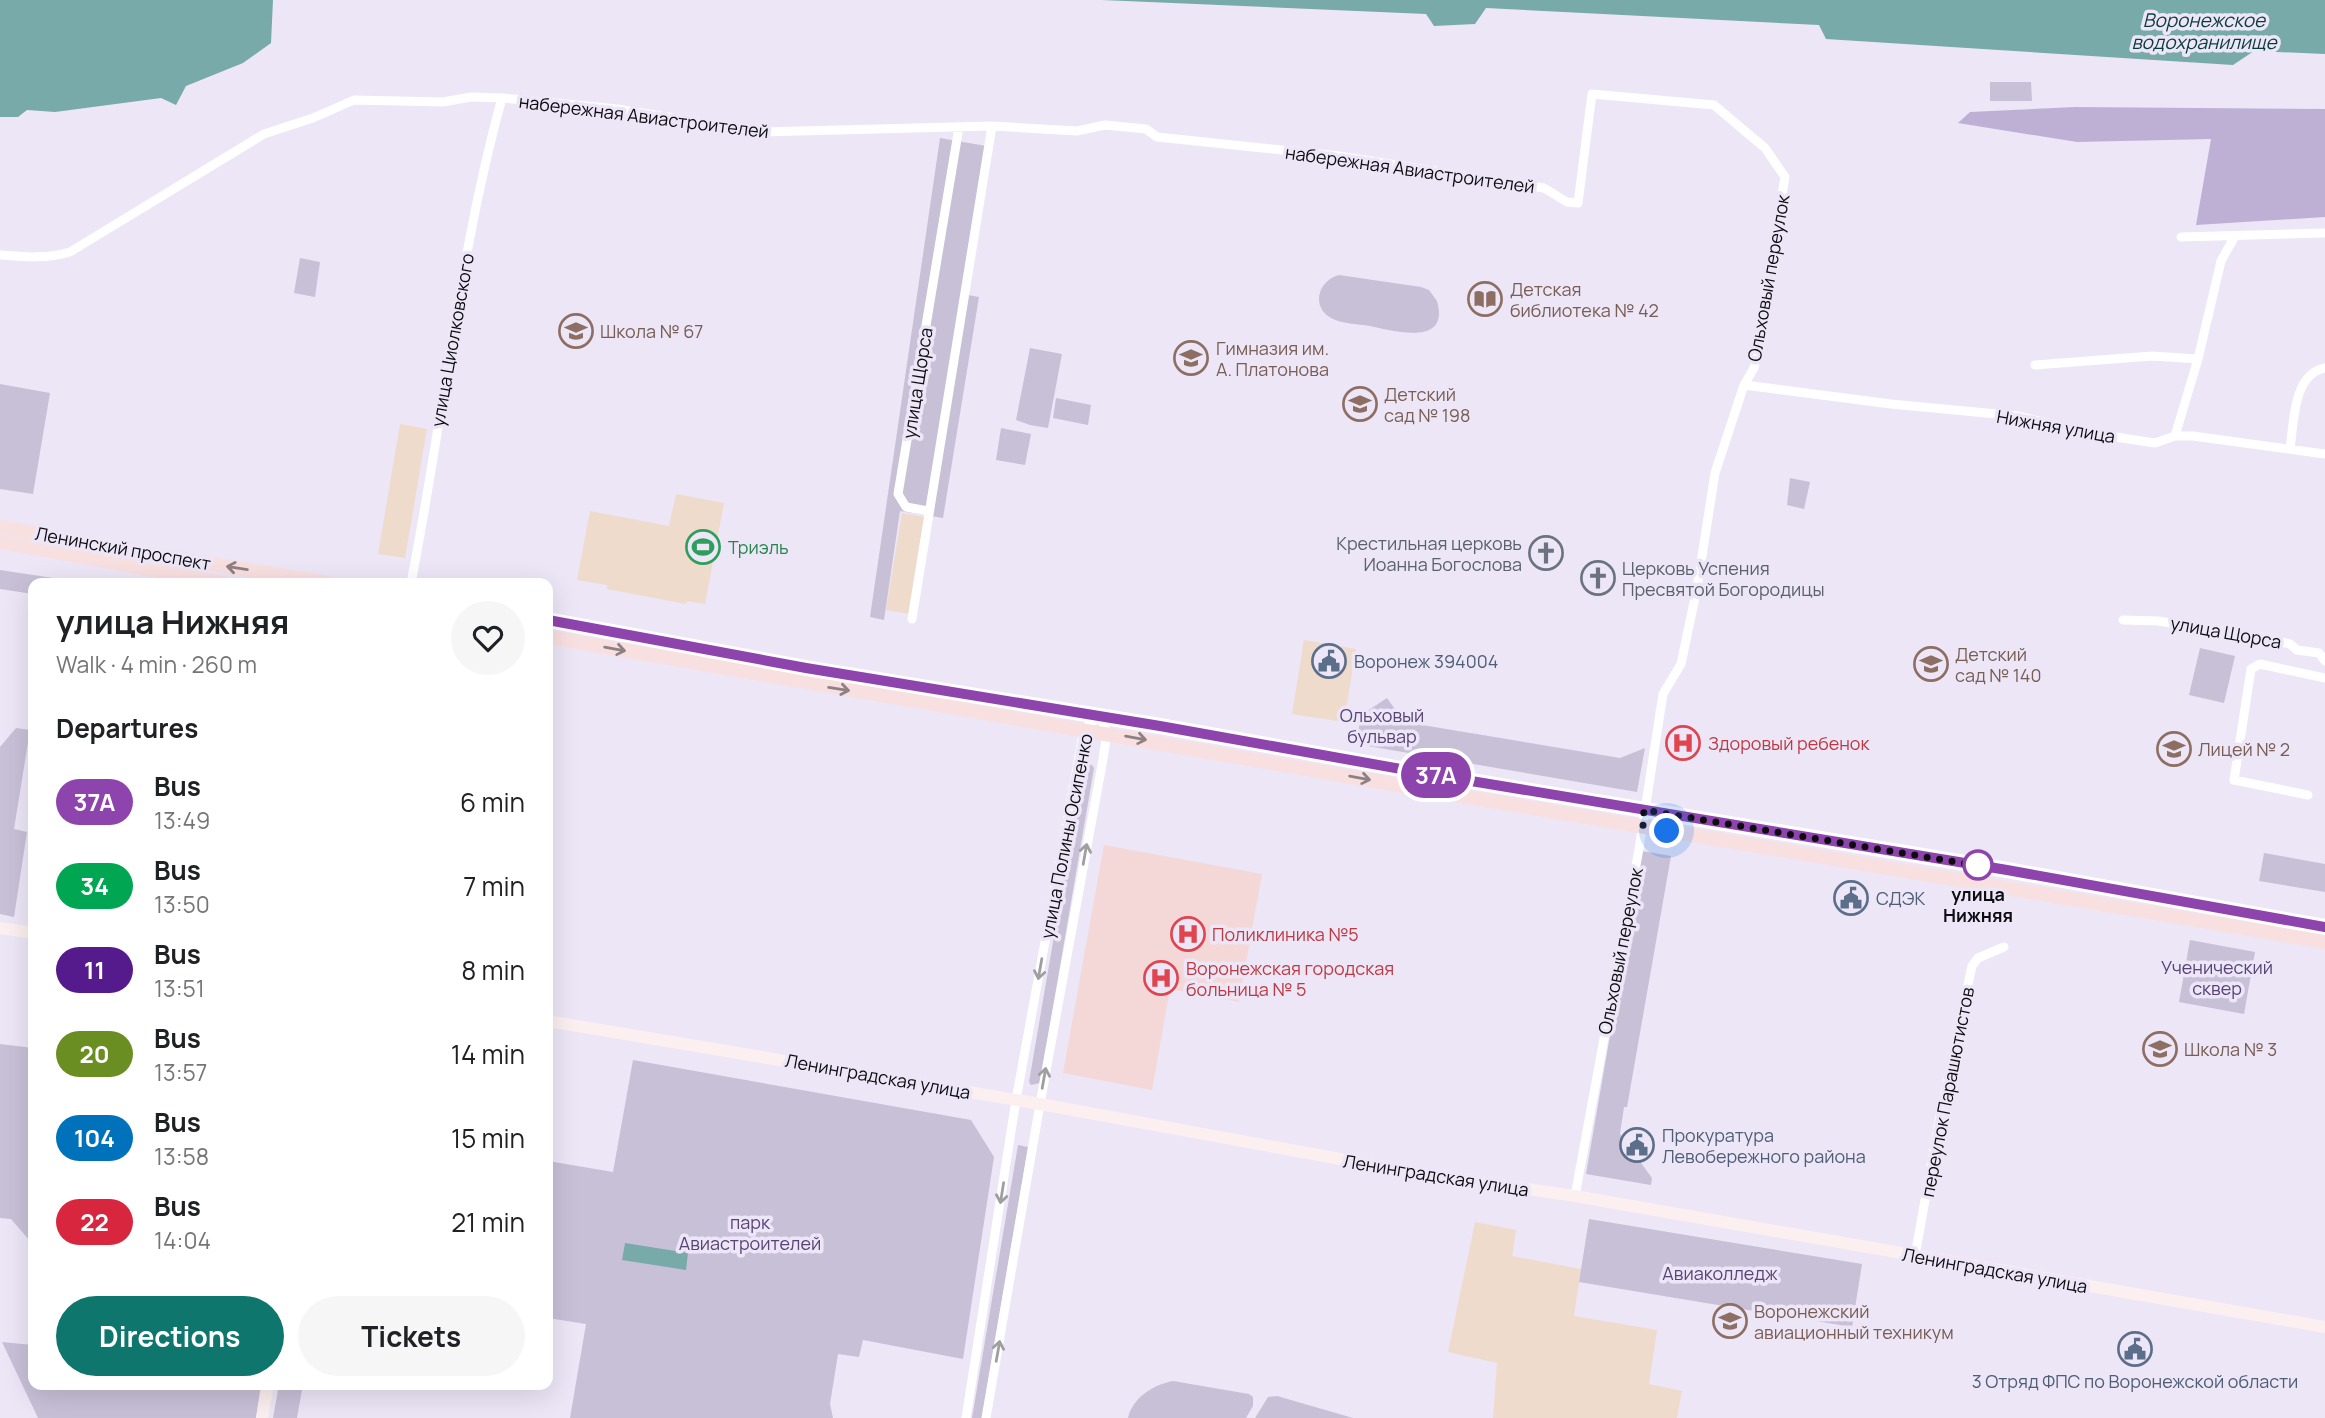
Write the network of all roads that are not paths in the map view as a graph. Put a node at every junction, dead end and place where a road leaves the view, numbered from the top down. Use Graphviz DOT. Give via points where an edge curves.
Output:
graph roads {
  1 [pos="502,98"];
  2 [pos="992,126"];
  3 [pos="959,127"];
  4 [pos="1785,177"];
  5 [pos="2325,233"];
  6 [pos="2235,236"];
  7 [pos="2181,237"];
  8 [pos="0,256"];
  9 [pos="2198,359"];
  10 [pos="2035,365"];
  11 [pos="2325,368"];
  12 [pos="1744,385"];
  13 [pos="2175,436"];
  14 [pos="2290,449"];
  15 [pos="2325,454"];
  16 [pos="928,511"];
  17 [pos="0,527"];
  18 [pos="0,542"];
  19 [pos="197,578"];
  20 [pos="298,578"];
  21 [pos="412,578"];
  22 [pos="912,619"];
  23 [pos="2123,620"];
  24 [pos="553,621"];
  25 [pos="553,638"];
  26 [pos="2325,659"];
  27 [pos="2325,678"];
  28 [pos="1100,716"];
  29 [pos="1084,729"];
  30 [pos="1107,733"];
  31 [pos="2308,795"];
  32 [pos="1644,810"];
  33 [pos="1643,826"];
  34 [pos="2325,927"];
  35 [pos="0,928"];
  36 [pos="28,932"];
  37 [pos="2325,942"];
  38 [pos="2004,947"];
  39 [pos="553,1022"];
  40 [pos="1016,1100"];
  41 [pos="1040,1104"];
  42 [pos="1575,1196"];
  43 [pos="1915,1256"];
  44 [pos="2325,1327"];
  45 [pos="267,1390"];
  46 [pos="262,1418"];
  47 [pos="966,1418"];
  48 [pos="986,1418"];
  1 -- 3 [label="street, набережная Авиастроителей" via="617,109 761,132"];
  1 -- 8 [label="street, набережная Авиастроителей" via="354,100 264,134 70,252 55,257"];
  1 -- 21 [label="street, улица Циолковского" via="472,226"];
  2 -- 3 [label="street, набережная Авиастроителей"];
  2 -- 4 [label="street, набережная Авиастроителей" via="1146,129 1157,137 1339,156 1544,188 1567,202 1578,203 1592,94 1714,105 1765,148"];
  2 -- 16 [label="street"];
  3 -- 16 [label="street, улица Щорса" via="898,494 906,507"];
  4 -- 12 [label="street, Ольховый переулок" via="1754,368"];
  5 -- 6 [label="street"];
  6 -- 7 [label="street"];
  6 -- 9 [label="street" via="2221,261"];
  9 -- 10 [label="street" via="2152,356"];
  9 -- 13 [label="street"];
  11 -- 14 [label="street" via="2305,380"];
  12 -- 13 [label="street, Нижняя улица" via="2018,416 2155,443"];
  12 -- 32 [label="street, Ольховый переулок" via="1714,473 1697,587 1681,664 1663,694"];
  13 -- 14 [label="street, Нижняя улица"];
  14 -- 15 [label="street, Нижняя улица"];
  16 -- 22 [label="street"];
  20 -- 17 [label="main road, Ленинский проспект, one-way"];
  18 -- 19 [label="main road, Ленинский проспект"];
  23 -- 26 [label="street, улица Щорса" via="2256,636"];
  24 -- 28 [label="main road"];
  25 -- 29 [label="main road, one-way"];
  27 -- 31 [label="street" via="2260,664 2251,669 2234,780"];
  28 -- 29 [label="street, улица Полины Осипенко"];
  28 -- 30 [label="street, улица Полины Осипенко"];
  28 -- 32 [label="main road"];
  29 -- 30 [label="main road"];
  29 -- 40 [label="street, улица Полины Осипенко, one-way"];
  30 -- 33 [label="main road, one-way"];
  41 -- 30 [label="street, улица Полины Осипенко, one-way"];
  32 -- 33 [label="street, Ольховый переулок"];
  32 -- 34 [label="main road"];
  33 -- 37 [label="main road"];
  33 -- 42 [label="street, Ольховый переулок"];
  35 -- 36 [label="main road"];
  38 -- 43 [label="street, переулок Парашютистов" via="1978,958 1972,966"];
  39 -- 40 [label="main road, Ленинградская улица"];
  40 -- 41 [label="main road, Ленинградская улица"];
  40 -- 47 [label="street, улица Полины Осипенко, one-way"];
  41 -- 42 [label="main road, Ленинградская улица" via="1411,1172"];
  48 -- 41 [label="street, улица Полины Осипенко, one-way"];
  42 -- 43 [label="main road, Ленинградская улица"];
  43 -- 44 [label="main road, Ленинградская улица"];
  45 -- 46 [label="main road"];
}
